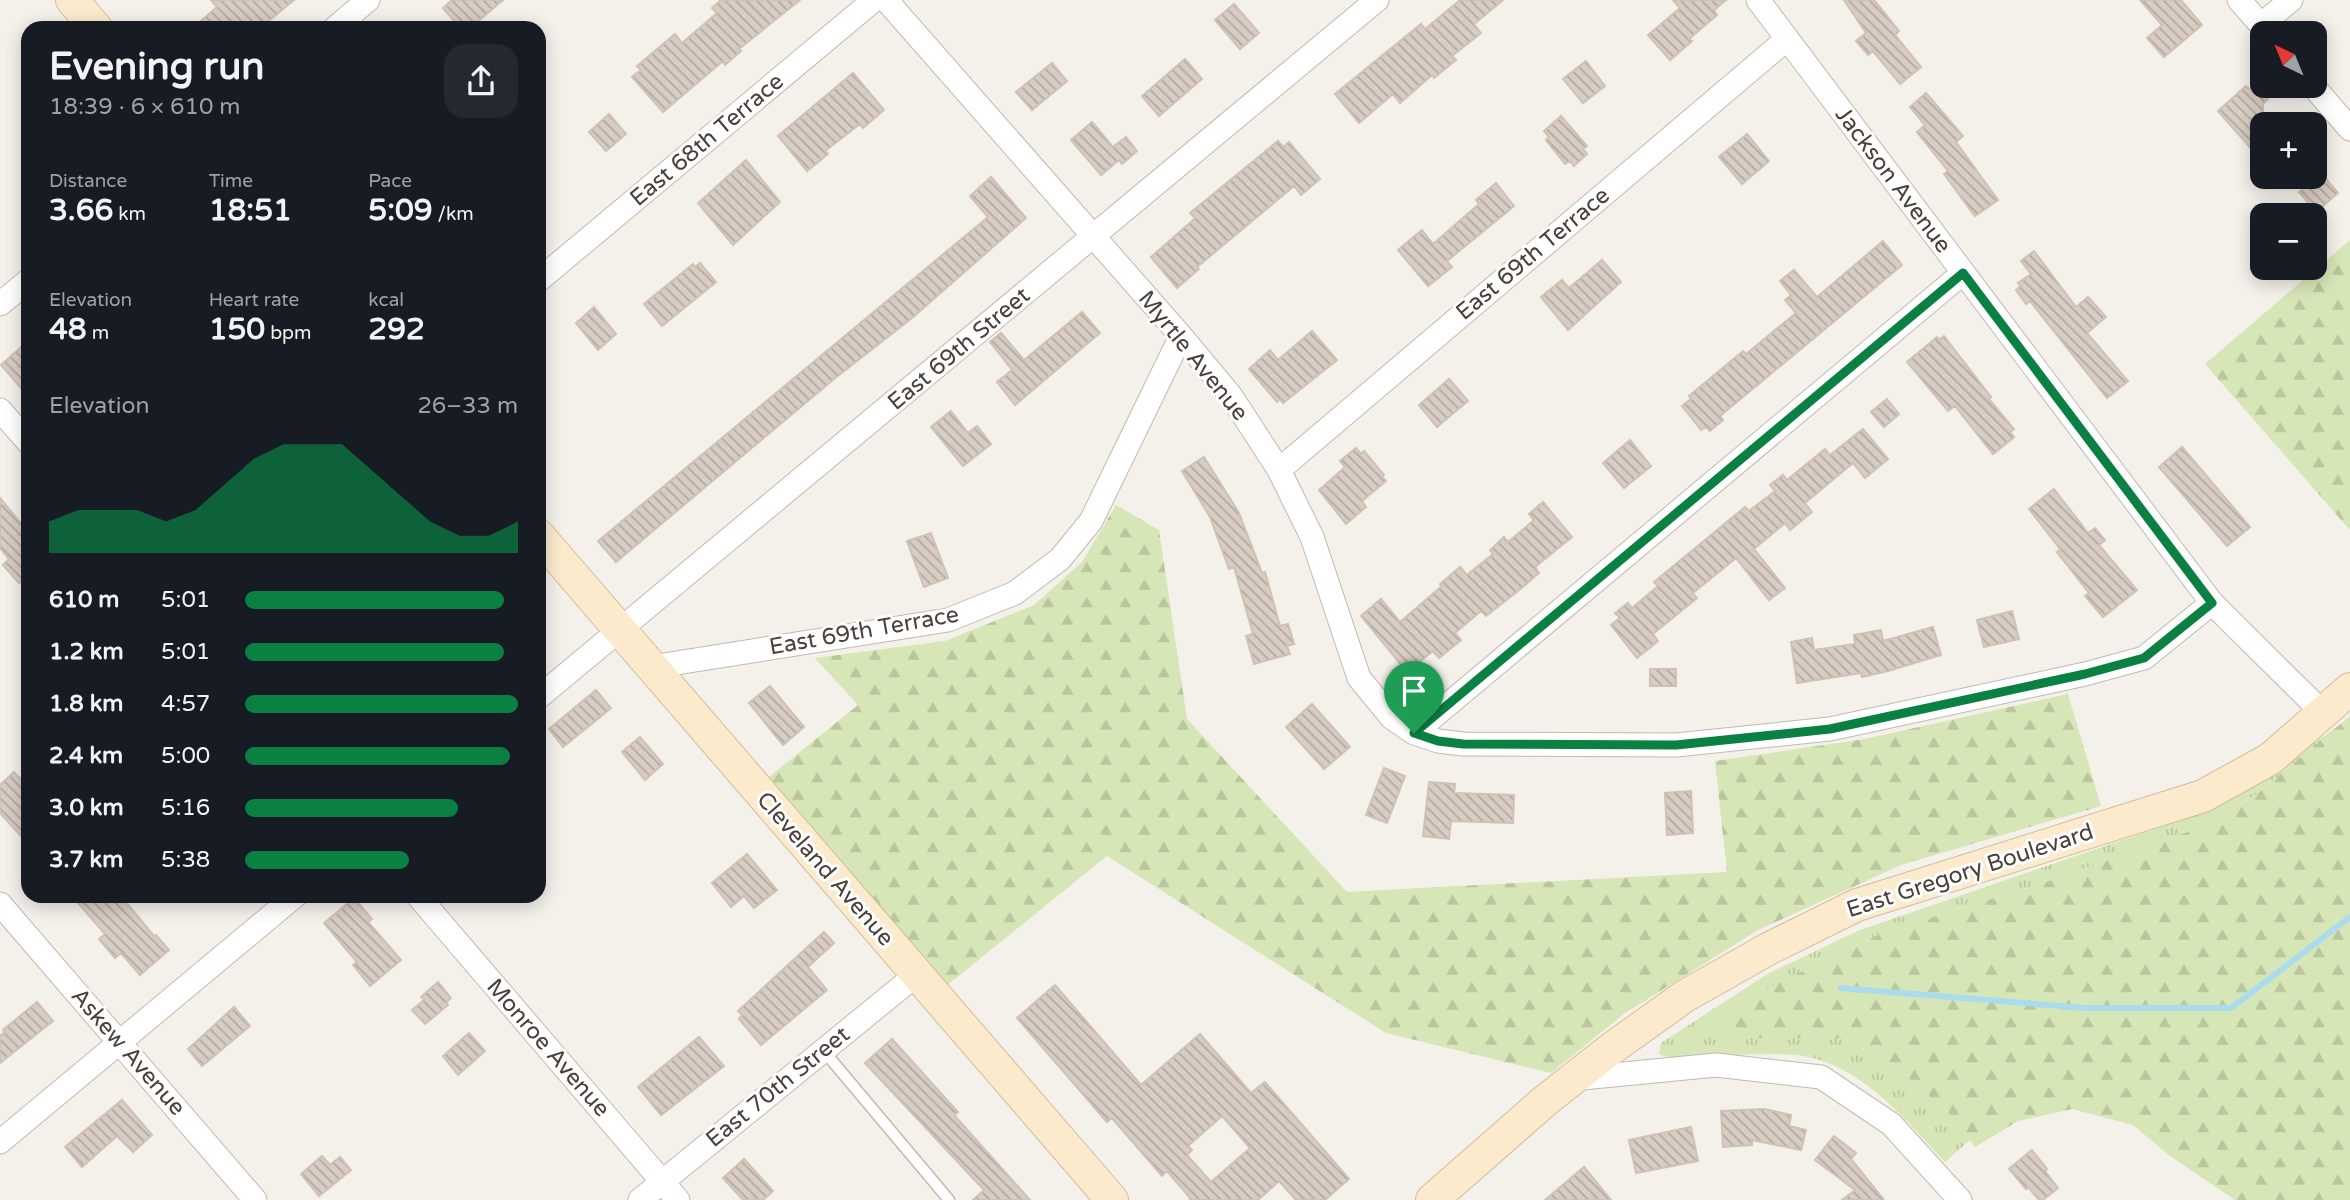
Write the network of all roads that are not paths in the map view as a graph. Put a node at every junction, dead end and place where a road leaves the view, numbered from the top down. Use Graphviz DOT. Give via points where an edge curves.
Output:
graph roads {
  1 [pos="72,0"];
  2 [pos="368,0"];
  3 [pos="874,0"];
  4 [pos="886,0"];
  5 [pos="1377,0"];
  6 [pos="1758,0"];
  7 [pos="2239,0"];
  8 [pos="2291,0"];
  9 [pos="90,21"];
  10 [pos="343,21"];
  11 [pos="2257,21"];
  12 [pos="2271,21"];
  13 [pos="1787,39"];
  14 [pos="2323,98"];
  15 [pos="2350,130"];
  16 [pos="1093,238"];
  17 [pos="1963,273"];
  18 [pos="546,274"];
  19 [pos="21,287"];
  20 [pos="0,304"];
  21 [pos="1181,336"];
  22 [pos="0,410"];
  23 [pos="21,434"];
  24 [pos="1279,470"];
  25 [pos="546,544"];
  26 [pos="2212,603"];
  27 [pos="621,631"];
  28 [pos="651,667"];
  29 [pos="2350,689"];
  30 [pos="546,691"];
  31 [pos="2324,714"];
  32 [pos="1414,733"];
  33 [pos="287,903"];
  34 [pos="424,903"];
  35 [pos="0,904"];
  36 [pos="916,975"];
  37 [pos="120,1043"];
  38 [pos="823,1050"];
  39 [pos="1572,1079"];
  40 [pos="0,1142"];
  41 [pos="662,1181"];
  42 [pos="1954,1198"];
  43 [pos="255,1200"];
  44 [pos="640,1200"];
  45 [pos="678,1200"];
  46 [pos="950,1200"];
  47 [pos="1112,1200"];
  48 [pos="1432,1200"];
  1 -- 9 [label="main road"];
  2 -- 10 [label="street"];
  3 -- 18 [label="street, East 68th Terrace"];
  4 -- 16 [label="street, Myrtle Avenue"];
  5 -- 16 [label="street, East 69th Street"];
  6 -- 13 [label="street, Jackson Avenue"];
  7 -- 11 [label="street"];
  8 -- 12 [label="street"];
  13 -- 17 [label="street, Jackson Avenue"];
  13 -- 24 [label="street, East 69th Terrace"];
  14 -- 15 [label="street"];
  16 -- 21 [label="street, Myrtle Avenue"];
  16 -- 27 [label="street, East 69th Street"];
  17 -- 26 [label="street, Jackson Avenue"];
  17 -- 32 [label="street"];
  19 -- 20 [label="street"];
  21 -- 24 [label="street, Myrtle Avenue" via="1231,396"];
  21 -- 28 [label="street, East 69th Terrace" via="1091,521 1060,559 1015,593 948,620"];
  22 -- 23 [label="street"];
  24 -- 32 [label="street, Myrtle Avenue" via="1312,537 1359,678 1392,718"];
  25 -- 27 [label="main road, Cleveland Avenue"];
  26 -- 31 [label="street, Jackson Avenue"];
  26 -- 32 [label="street, Myrtle Avenue" via="2144,658 1830,729 1676,745 1463,744"];
  27 -- 28 [label="main road, Cleveland Avenue"];
  27 -- 30 [label="street, East 69th Street"];
  28 -- 36 [label="main road, Cleveland Avenue"];
  29 -- 31 [label="main road, East Gregory Boulevard"];
  31 -- 39 [label="main road, East Gregory Boulevard" via="2270,759 2203,796 1857,905 1685,996"];
  33 -- 37 [label="street"];
  34 -- 41 [label="street, Monroe Avenue"];
  35 -- 37 [label="street, Askew Avenue"];
  36 -- 38 [label="street, East 70th Street"];
  36 -- 47 [label="main road, Cleveland Avenue"];
  37 -- 40 [label="street"];
  37 -- 43 [label="street, Askew Avenue"];
  38 -- 41 [label="street, East 70th Street"];
  38 -- 46 [label="lane"];
  39 -- 42 [label="street" via="1716,1065 1821,1077 1891,1124"];
  39 -- 48 [label="main road, East Gregory Boulevard"];
  41 -- 44 [label="street, East 70th Street"];
  41 -- 45 [label="street, Monroe Avenue"];
}
